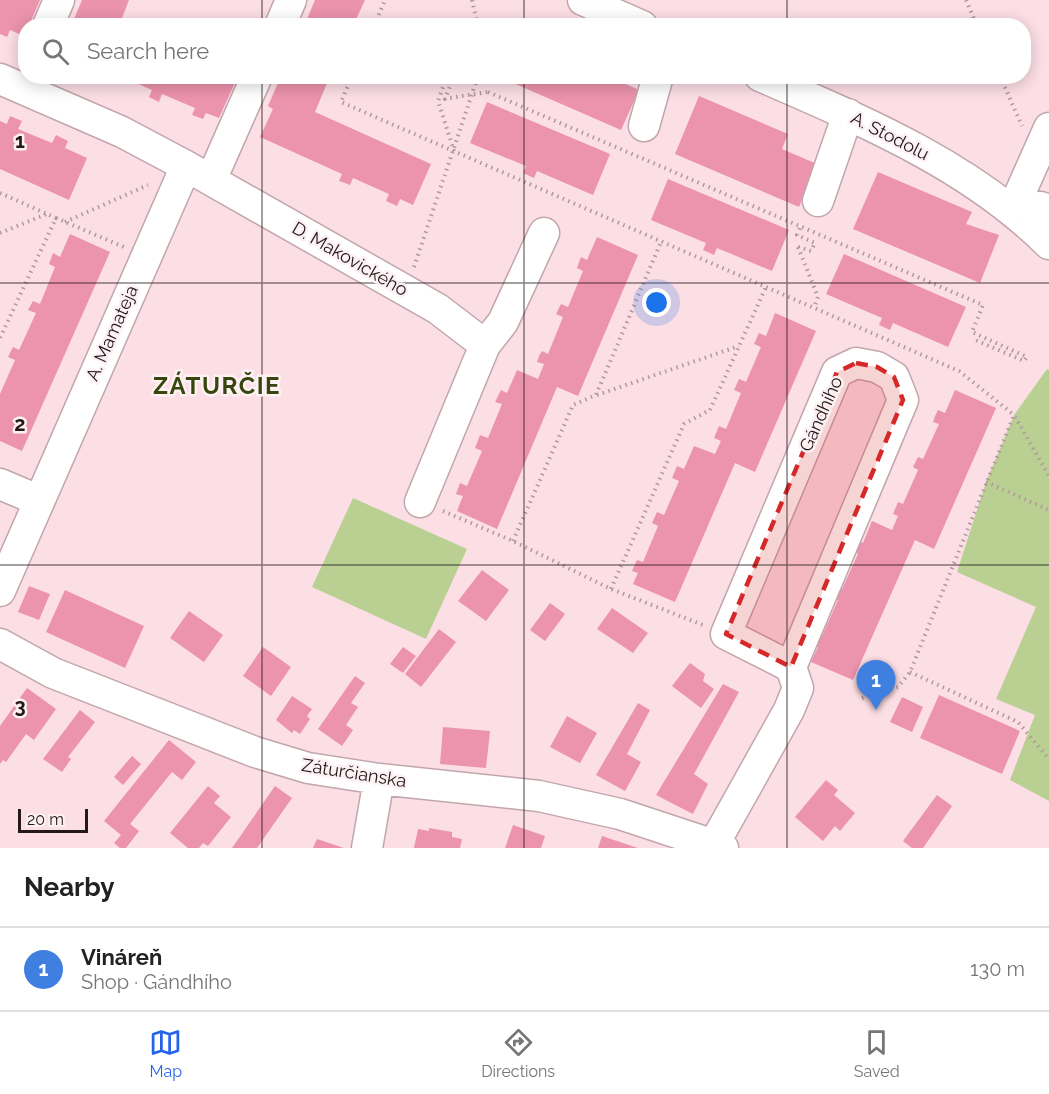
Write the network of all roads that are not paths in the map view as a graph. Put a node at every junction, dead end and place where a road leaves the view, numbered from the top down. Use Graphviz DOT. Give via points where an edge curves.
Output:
graph roads {
  1 [pos="59,0"];
  2 [pos="291,0"];
  3 [pos="584,0"];
  4 [pos="51,18"];
  5 [pos="283,18"];
  6 [pos="624,18"];
  7 [pos="20,84"];
  8 [pos="252,84"];
  9 [pos="656,84"];
  10 [pos="779,84"];
  11 [pos="848,114"];
  12 [pos="644,126"];
  13 [pos="1045,137"];
  14 [pos="199,173"];
  15 [pos="818,201"];
  16 [pos="1013,209"];
  17 [pos="1049,211"];
  18 [pos="544,233"];
  19 [pos="1049,244"];
  20 [pos="485,345"];
  21 [pos="0,484"];
  22 [pos="38,500"];
  23 [pos="420,502"];
  24 [pos="0,591"];
  25 [pos="0,644"];
  26 [pos="791,667"];
  27 [pos="379,779"];
  28 [pos="718,846"];
  29 [pos="367,848"];
  1 -- 4 [label="street"];
  2 -- 5 [label="street"];
  3 -- 6 [label="street"];
  7 -- 14 [label="street, D. Makovického"];
  8 -- 14 [label="street"];
  9 -- 12 [label="street"];
  10 -- 11 [label="street, A. Stodolu"];
  11 -- 15 [label="street"];
  11 -- 16 [label="street, A. Stodolu" via="972,180"];
  13 -- 16 [label="street"];
  14 -- 20 [label="street, D. Makovického" via="438,309"];
  14 -- 22 [label="street, A. Mamateja"];
  16 -- 17 [label="street" via="1041,207"];
  16 -- 19 [label="street, A. Stodolu"];
  18 -- 20 [label="street" via="502,322"];
  20 -- 23 [label="street"];
  21 -- 22 [label="street"];
  22 -- 24 [label="street, A. Mamateja"];
  25 -- 27 [label="street, Záturčianska" via="53,673 255,752 308,768"];
  26 -- 26 [label="street, Gándhího" via="903,400 894,377 877,367 856,363 837,372 726,634"];
  26 -- 28 [label="street" via="798,688"];
  27 -- 28 [label="street, Záturčianska" via="539,796 621,814"];
  27 -- 29 [label="street"];
}
